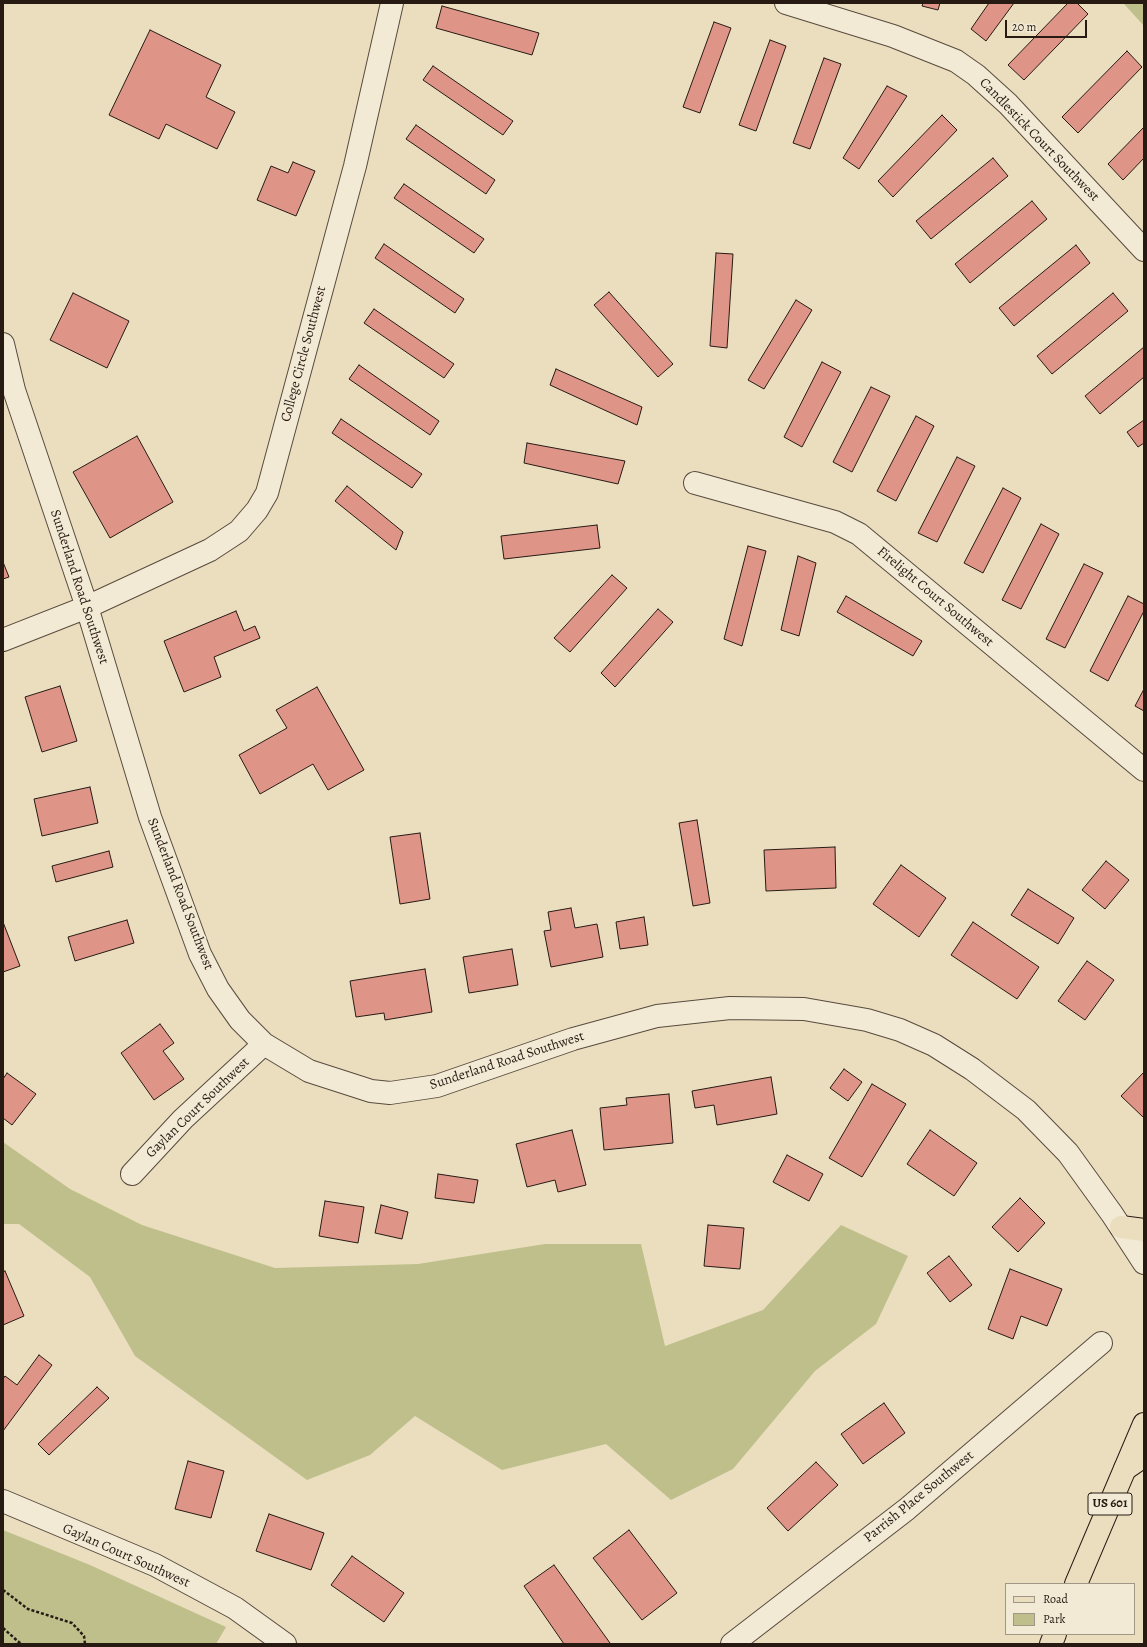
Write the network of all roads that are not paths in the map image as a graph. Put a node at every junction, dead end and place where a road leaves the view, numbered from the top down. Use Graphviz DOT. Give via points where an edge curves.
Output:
graph roads {
  1 [pos="392,3"];
  2 [pos="786,3"];
  3 [pos="1144,250"];
  4 [pos="3,344"];
  5 [pos="695,483"];
  6 [pos="87,606"];
  7 [pos="3,640"];
  8 [pos="1144,770"];
  9 [pos="264,1044"];
  10 [pos="132,1174"];
  11 [pos="1121,1227"];
  12 [pos="1144,1230"];
  13 [pos="1144,1263"];
  14 [pos="1101,1343"];
  15 [pos="1144,1424"];
  16 [pos="1144,1456"];
  17 [pos="1125,1469"];
  18 [pos="3,1501"];
  19 [pos="1076,1583"];
  20 [pos="285,1644"];
  21 [pos="732,1644"];
  1 -- 6 [label="street, College Circle Southwest" via="355,166 267,493 257,510 239,531 210,550"];
  2 -- 3 [label="street, Candlestick Court Southwest" via="893,36 956,61 1008,104"];
  4 -- 6 [label="street, Sunderland Road Southwest" via="14,390"];
  5 -- 8 [label="street, Firelight Court Southwest" via="835,522 859,534"];
  6 -- 7 [label="street, College Circle Southwest"];
  6 -- 9 [label="street, Sunderland Road Southwest" via="150,817 200,954 218,989 235,1014"];
  9 -- 10 [label="street, Gaylan Court Southwest" via="183,1119"];
  9 -- 11 [label="street, Sunderland Road Southwest" via="309,1071 371,1092 390,1093 437,1086 573,1039 658,1016 730,1008 804,1009 867,1020 900,1030 934,1045 972,1069 1026,1110 1068,1153"];
  11 -- 12 [label="main road"];
  11 -- 13 [label="street, Sunderland Road Southwest"];
  14 -- 21 [label="street, Parrish Place Southwest" via="907,1509"];
  15 -- 17 [label="main road, US 601"];
  16 -- 17 [label="main road"];
  17 -- 19 [label="main road, US 601"];
  18 -- 20 [label="street, Gaylan Court Southwest" via="155,1565 235,1608"];
}
